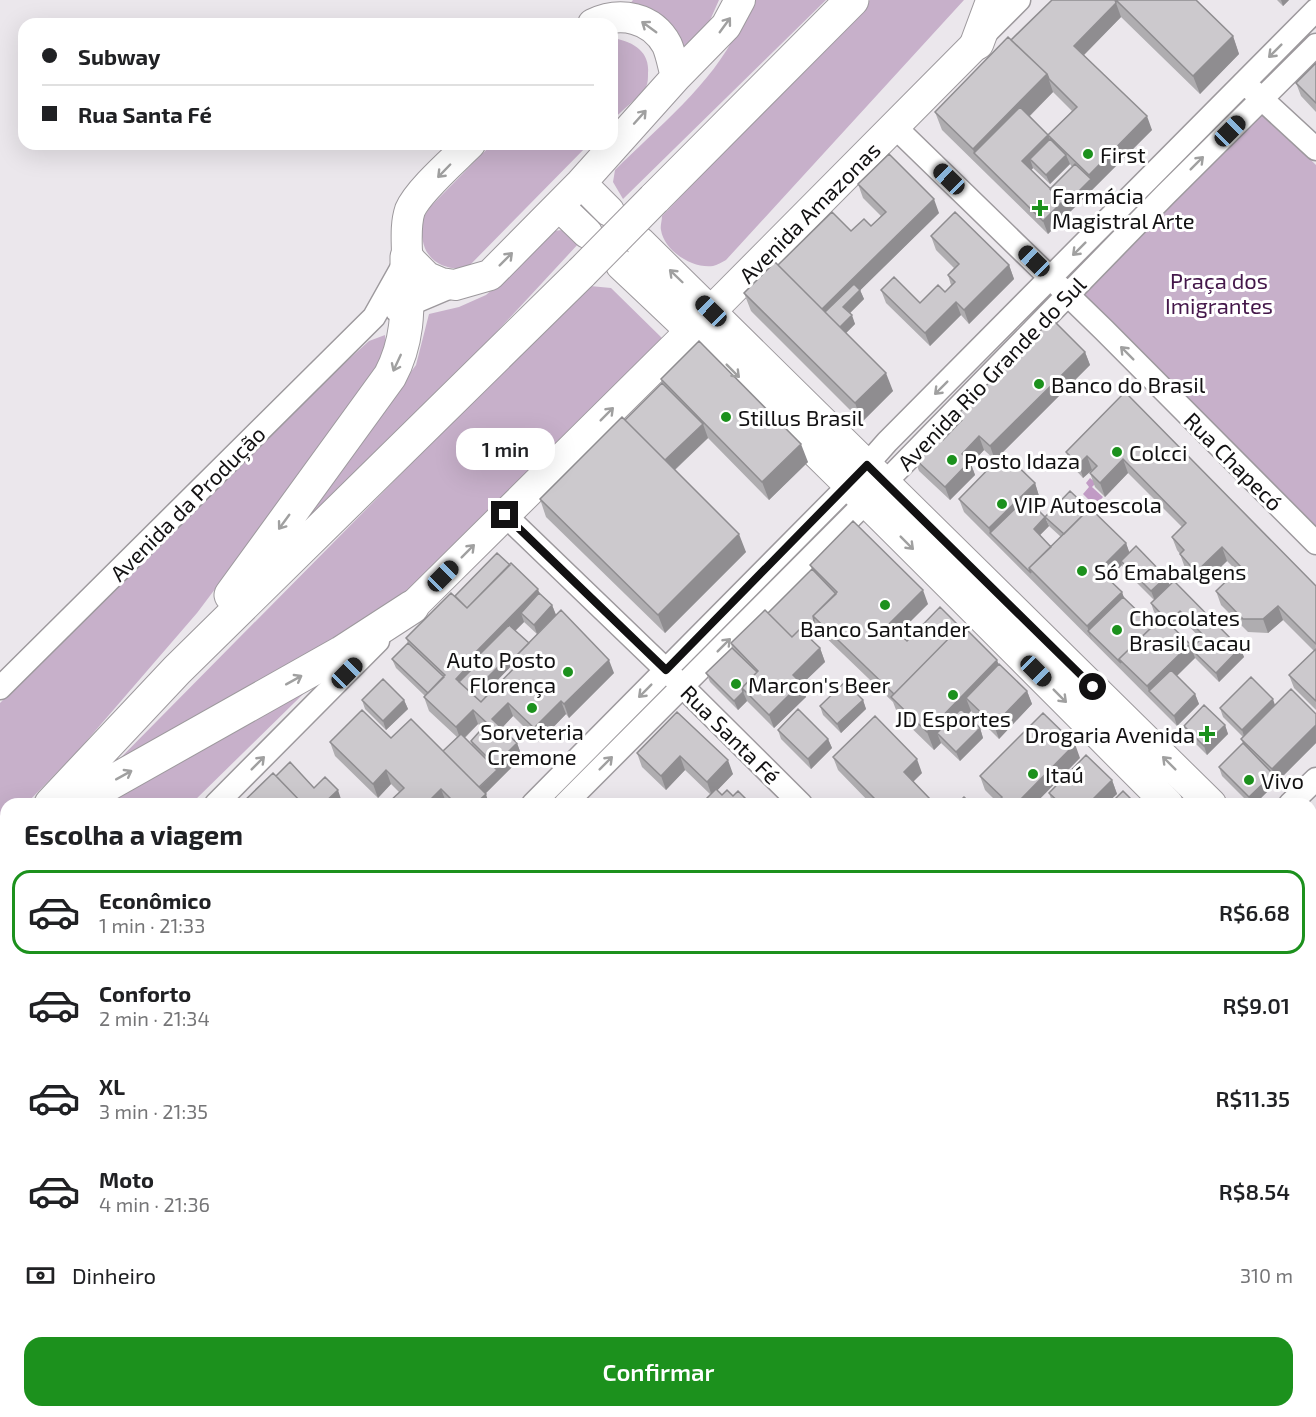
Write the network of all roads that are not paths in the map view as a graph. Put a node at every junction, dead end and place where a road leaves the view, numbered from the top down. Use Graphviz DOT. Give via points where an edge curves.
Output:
graph roads {
  1 [pos="610,0"];
  2 [pos="740,0"];
  3 [pos="852,0"];
  4 [pos="993,0"];
  5 [pos="1019,0"];
  6 [pos="1316,10"];
  7 [pos="593,18"];
  8 [pos="605,18"];
  9 [pos="976,43"];
  10 [pos="1316,45"];
  11 [pos="676,76"];
  12 [pos="1244,82"];
  13 [pos="1262,99"];
  14 [pos="894,126"];
  15 [pos="618,141"];
  16 [pos="1316,149"];
  17 [pos="464,150"];
  18 [pos="610,150"];
  19 [pos="581,183"];
  20 [pos="559,206"];
  21 [pos="609,211"];
  22 [pos="587,233"];
  23 [pos="640,242"];
  24 [pos="407,257"];
  25 [pos="621,265"];
  26 [pos="1051,277"];
  27 [pos="455,285"];
  28 [pos="1068,294"];
  29 [pos="407,306"];
  30 [pos="374,317"];
  31 [pos="701,321"];
  32 [pos="867,484"];
  33 [pos="505,515"];
  34 [pos="1316,543"];
  35 [pos="412,608"];
  36 [pos="177,670"];
  37 [pos="666,670"];
  38 [pos="683,687"];
  39 [pos="0,688"];
  40 [pos="1316,779"];
  41 [pos="57,798"];
  42 [pos="84,798"];
  43 [pos="222,798"];
  44 [pos="539,798"];
  45 [pos="571,798"];
  46 [pos="795,798"];
  47 [pos="1162,798"];
  48 [pos="1205,798"];
  49 [pos="1296,798"];
  1 -- 7 [label="main road"];
  11 -- 2 [label="main road, one-way" via="726,26"];
  3 -- 36 [label="highway, bridge"];
  4 -- 9 [label="highway"];
  5 -- 9 [label="street, Avenida Amazonas"];
  6 -- 12 [label="street, Avenida Rio Grande do Sul, one-way"];
  11 -- 8 [label="main road, one-way" via="666,44 647,24 623,16"];
  9 -- 14 [label="main road, Avenida Amazonas"];
  10 -- 13 [label="street, Avenida Rio Grande do Sul"];
  15 -- 11 [label="main road, one-way"];
  12 -- 13 [label="street"];
  12 -- 26 [label="street, Avenida Rio Grande do Sul, one-way"];
  13 -- 16 [label="street"];
  28 -- 13 [label="street, Avenida Rio Grande do Sul, one-way"];
  14 -- 26 [label="street, Rua Chapecó"];
  14 -- 31 [label="main road, Avenida Amazonas"];
  17 -- 24 [label="main road, one-way" via="410,211"];
  19 -- 18 [label="main road, one-way"];
  19 -- 20 [label="main road"];
  19 -- 21 [label="main road"];
  20 -- 22 [label="main road"];
  27 -- 20 [label="main road, one-way" via="490,275"];
  31 -- 23 [label="main road, one-way"];
  24 -- 27 [label="main road" via="426,277"];
  24 -- 29 [label="highway"];
  24 -- 30 [label="street, Avenida da Produção"];
  25 -- 31 [label="main road"];
  26 -- 28 [label="street, Rua Chapecó"];
  26 -- 32 [label="street, Avenida Rio Grande do Sul, one-way"];
  27 -- 29 [label="street, Avenida da Produção"];
  28 -- 32 [label="street, Avenida Rio Grande do Sul"];
  34 -- 28 [label="street, Rua Chapecó, one-way"];
  29 -- 30 [label="street, Avenida da Produção"];
  29 -- 36 [label="highway, one-way" via="403,348 390,376"];
  30 -- 39 [label="street, Avenida da Produção"];
  31 -- 32 [label="main road"];
  33 -- 31 [label="main road, Avenida Amazonas, one-way"];
  32 -- 37 [label="street, Avenida Rio Grande do Sul"];
  38 -- 32 [label="street, Avenida Rio Grande do Sul, one-way"];
  32 -- 47 [label="main road, one-way"];
  48 -- 32 [label="main road, one-way"];
  35 -- 33 [label="main road, Avenida Amazonas, one-way"];
  33 -- 37 [label="street, Rua Santa Fé"];
  42 -- 35 [label="highway, one-way" via="341,653"];
  43 -- 35 [label="street, Avenida Amazonas, one-way"];
  36 -- 41 [label="highway"];
  37 -- 38 [label="street, Rua Santa Fé"];
  37 -- 44 [label="street, Avenida Rio Grande do Sul, one-way"];
  45 -- 38 [label="street, Avenida Rio Grande do Sul, one-way"];
  38 -- 46 [label="street, Rua Santa Fé"];
  40 -- 49 [label="street"];
}
